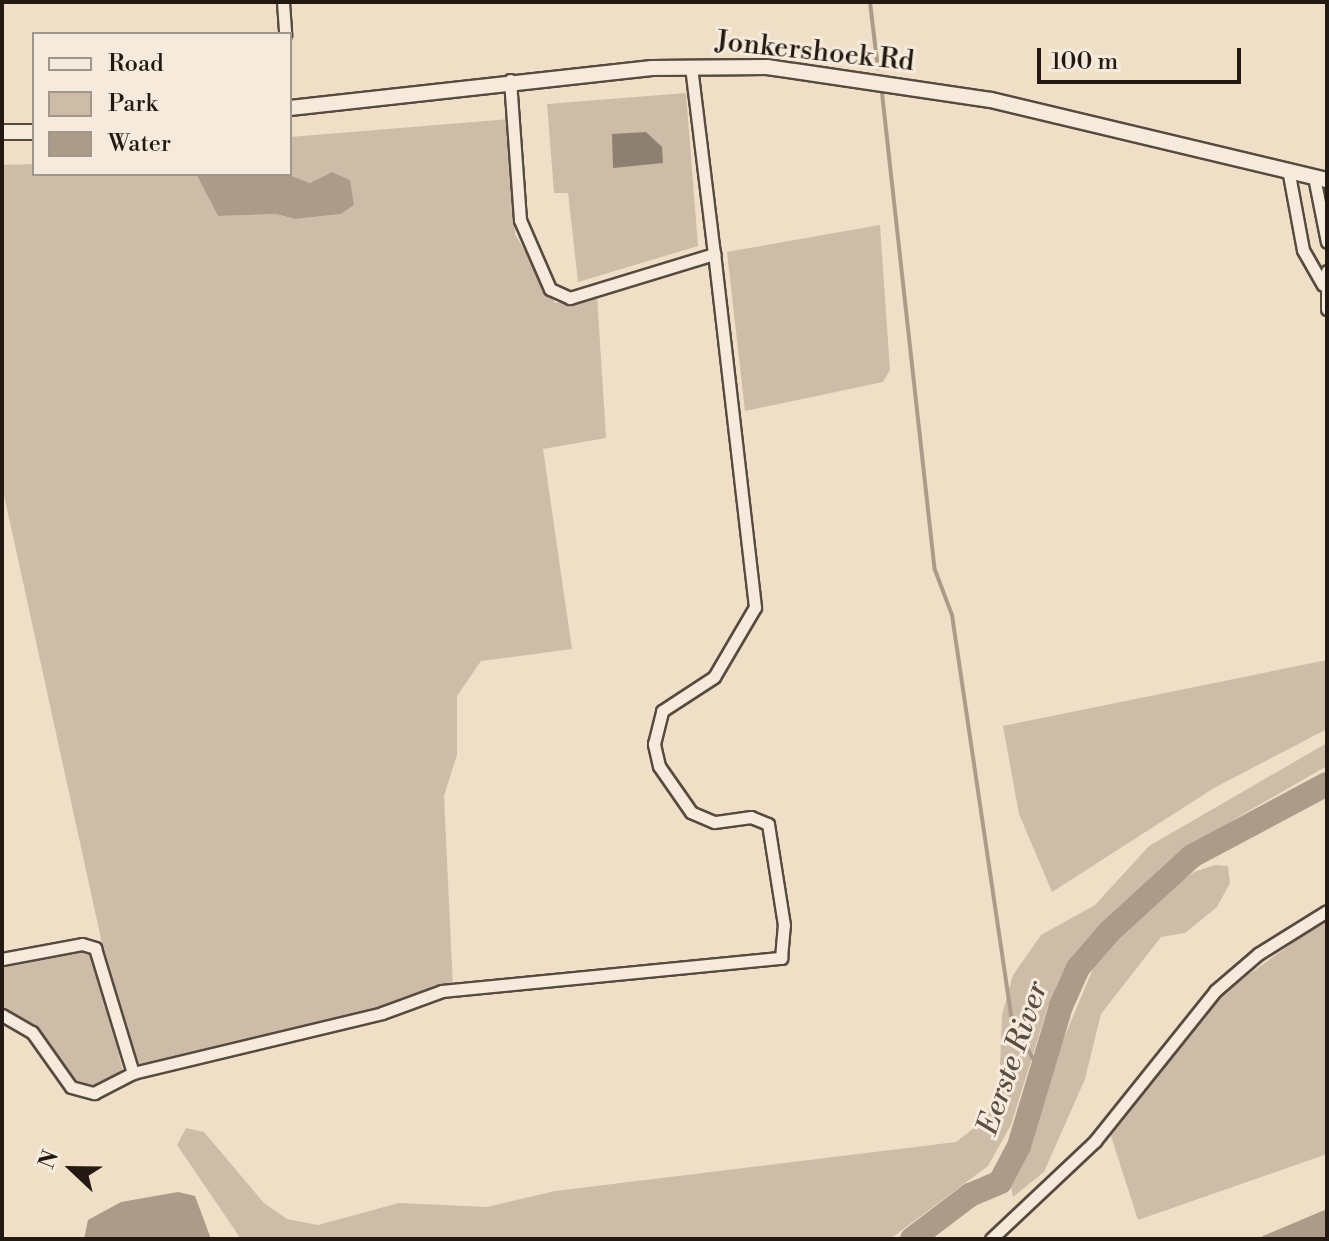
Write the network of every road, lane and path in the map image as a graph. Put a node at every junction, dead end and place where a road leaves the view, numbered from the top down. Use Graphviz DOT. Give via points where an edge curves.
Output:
graph roads {
  1 [pos="283,2"];
  2 [pos="285,32"];
  3 [pos="691,66"];
  4 [pos="510,80"];
  5 [pos="292,108"];
  6 [pos="2,132"];
  7 [pos="32,132"];
  8 [pos="1288,169"];
  9 [pos="1321,179"];
  10 [pos="1327,242"];
  11 [pos="714,254"];
  12 [pos="1327,271"];
  13 [pos="1325,289"];
  14 [pos="1327,309"];
  15 [pos="1327,911"];
  16 [pos="2,959"];
  17 [pos="2,1015"];
  18 [pos="133,1073"];
  19 [pos="991,1239"];
  1 -- 2 [label="street"];
  3 -- 4 [label="street, Jonkershoek Rd"];
  3 -- 8 [label="street, Jonkershoek Rd" via="767,67 991,100"];
  3 -- 11 [label="street"];
  4 -- 5 [label="street, Jonkershoek Rd"];
  4 -- 11 [label="street" via="520,220 556,297 604,289"];
  6 -- 7 [label="street"];
  8 -- 9 [label="street, Jonkershoek Rd"];
  8 -- 13 [label="street" via="1303,250"];
  9 -- 10 [label="street"];
  11 -- 18 [label="street" via="755,607 714,677 662,711 654,744 659,766 691,812 714,822 751,817 768,824 784,955 442,991 382,1013"];
  12 -- 13 [label="street"];
  13 -- 14 [label="street"];
  15 -- 19 [label="street" via="1258,954 1215,991 1095,1141"];
  16 -- 18 [label="street" via="82,944 95,948"];
  17 -- 18 [label="street" via="32,1032 71,1087 94,1093"];
}
